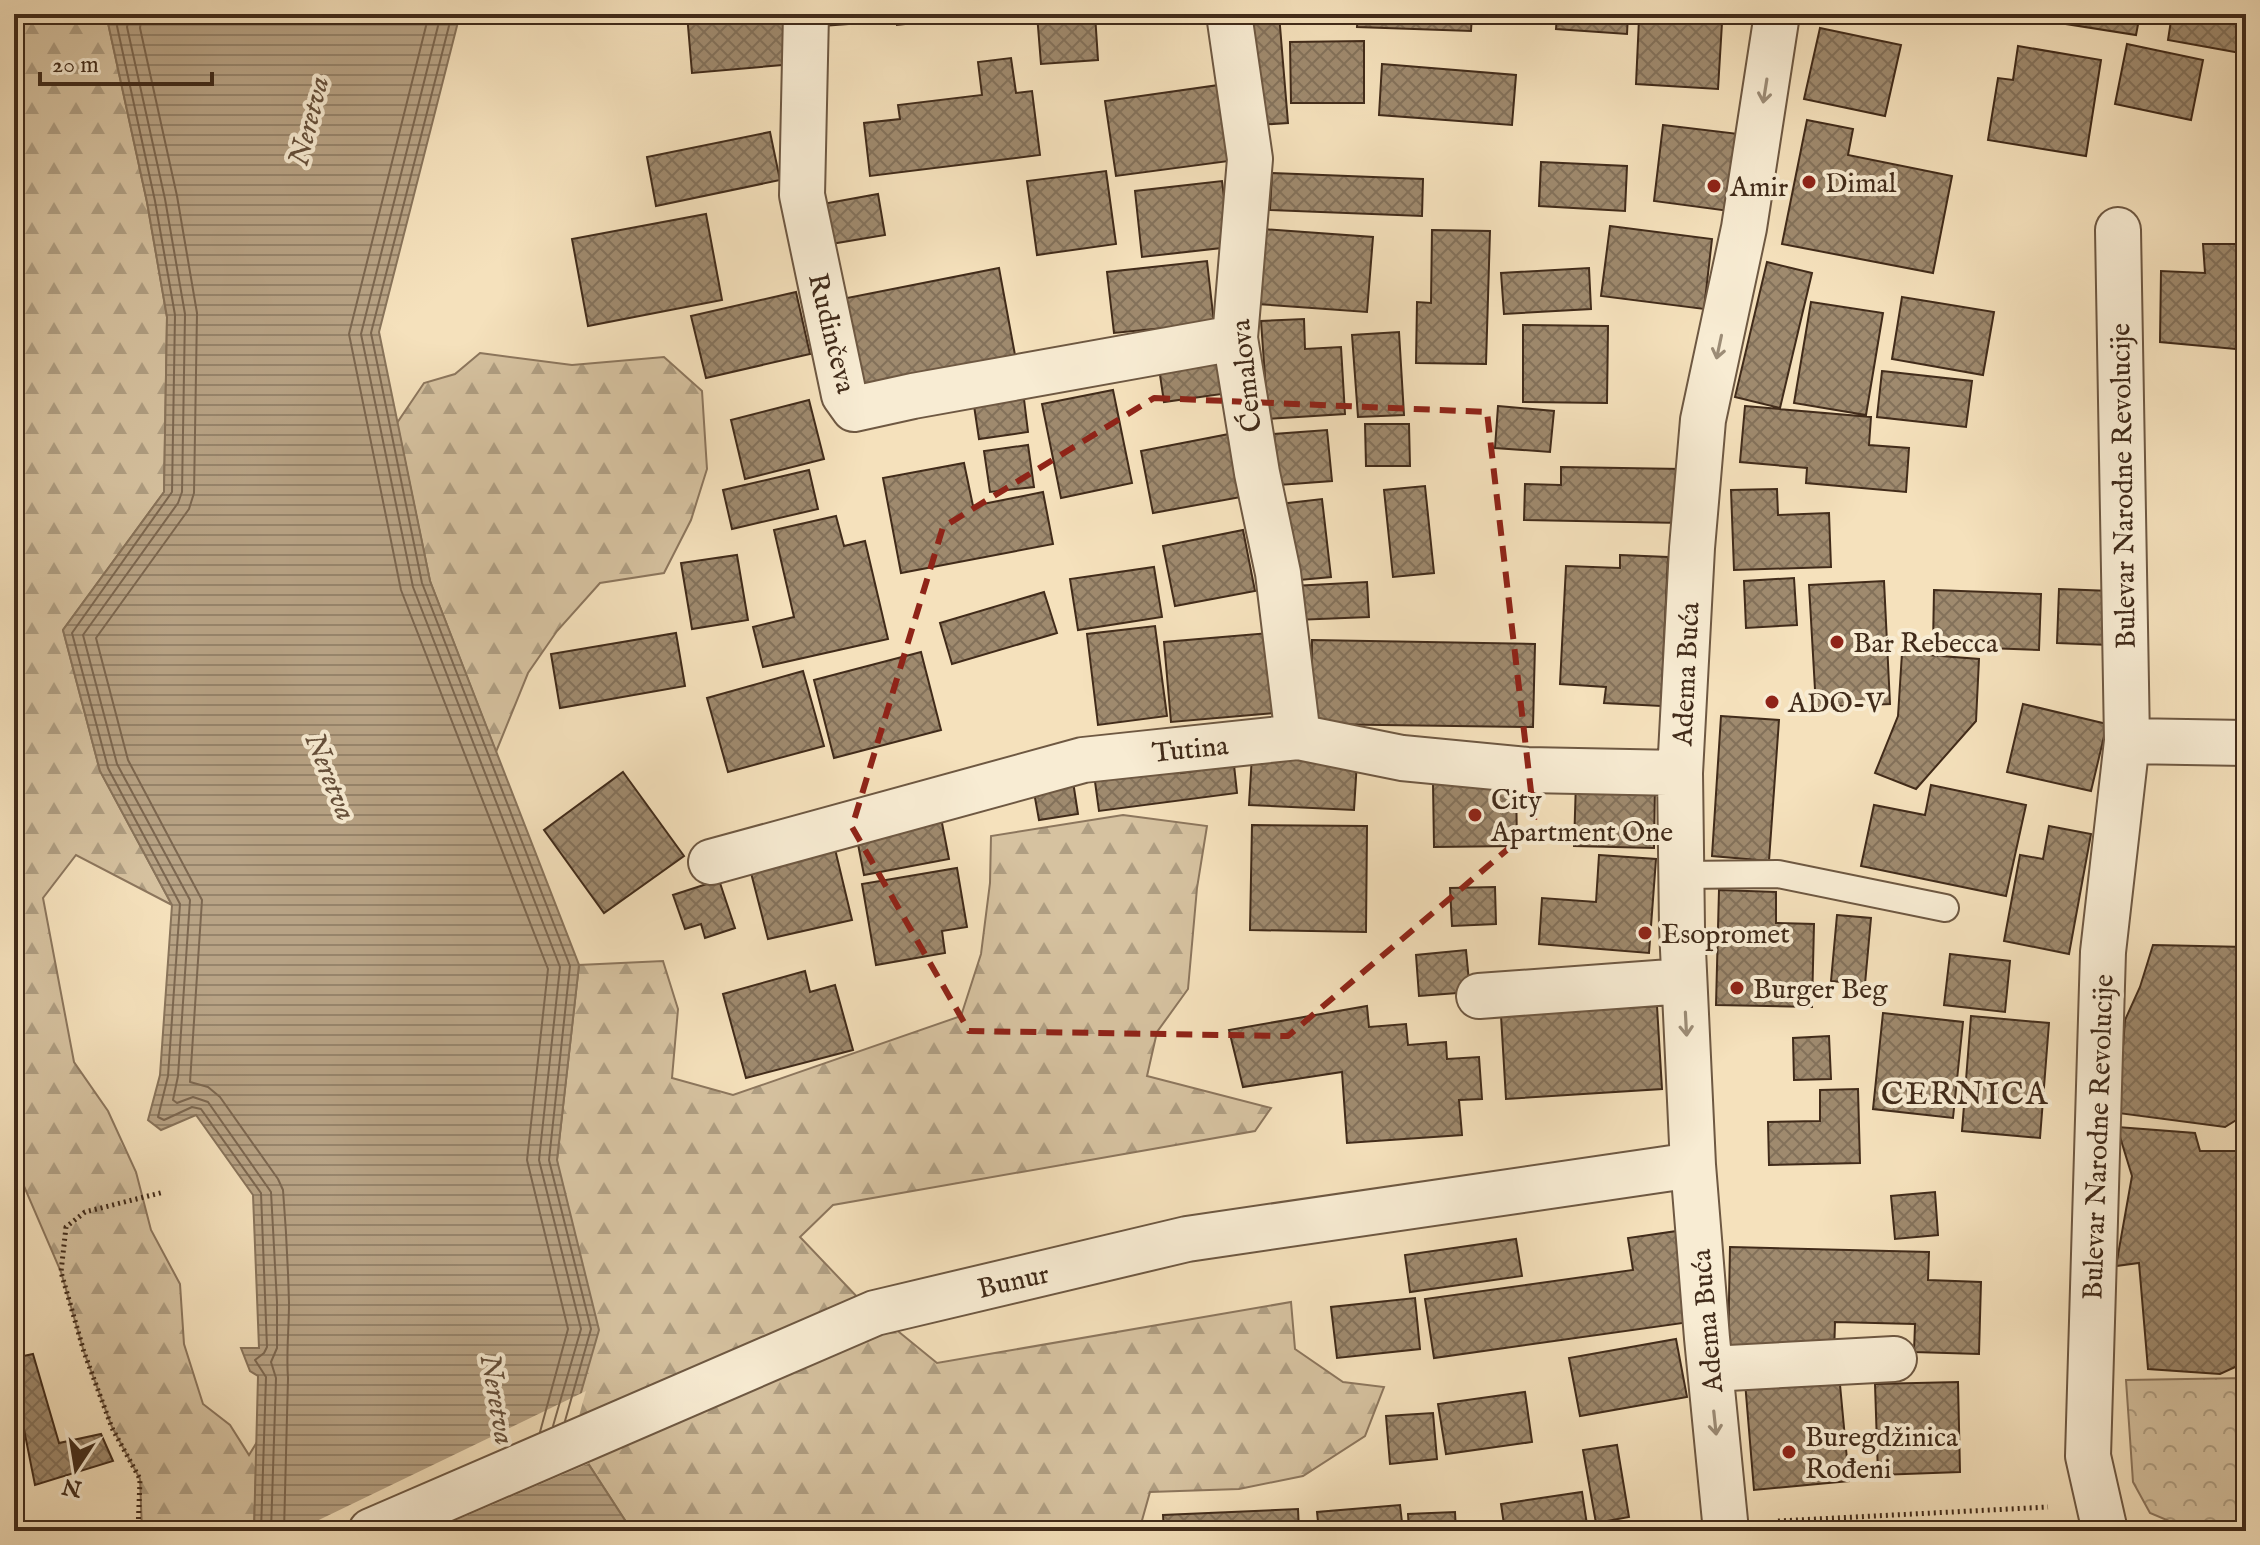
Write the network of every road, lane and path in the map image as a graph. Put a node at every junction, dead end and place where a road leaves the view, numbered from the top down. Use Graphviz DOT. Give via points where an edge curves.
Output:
graph roads {
  1 [pos="806,14"];
  2 [pos="1229,14"];
  3 [pos="1777,14"];
  4 [pos="2118,230"];
  5 [pos="1235,338"];
  6 [pos="1298,737"];
  7 [pos="2127,741"];
  8 [pos="2246,743"];
  9 [pos="1680,773"];
  10 [pos="711,862"];
  11 [pos="1681,875"];
  12 [pos="1945,908"];
  13 [pos="1684,981"];
  14 [pos="1479,996"];
  15 [pos="1693,1165"];
  16 [pos="164,1192"];
  17 [pos="1894,1359"];
  18 [pos="1710,1369"];
  19 [pos="2101,1518"];
  20 [pos="1746,1526"];
  21 [pos="138,1531"];
  22 [pos="371,1531"];
  1 -- 5 [label="street, Rudinčeva" via="802,195 844,395 854,409"];
  2 -- 5 [label="street, Ćemalova" via="1250,159"];
  3 -- 9 [label="street, Adema Buća, one-way" via="1744,228 1703,420"];
  4 -- 7 [label="street, Bulevar Narodne Revolucije"];
  5 -- 6 [label="street, Ćemalova" via="1278,573"];
  6 -- 9 [label="street, Tutina" via="1402,758 1527,770"];
  6 -- 10 [label="street, Tutina" via="1083,760"];
  7 -- 8 [label="street"];
  7 -- 19 [label="street, Bulevar Narodne Revolucije" via="2103,952 2088,1441"];
  9 -- 11 [label="street, Adema Buća"];
  11 -- 12 [label="lane" via="1778,874"];
  11 -- 13 [label="street, Adema Buća"];
  13 -- 14 [label="street"];
  13 -- 15 [label="street, Adema Buća, one-way"];
  15 -- 18 [label="street, Adema Buća"];
  15 -- 22 [label="street, Bunur" via="1187,1239 875,1313"];
  16 -- 21 [label="path" via="85,1212 66,1227 61,1272 112,1428 140,1479"];
  17 -- 18 [label="street"];
  18 -- 20 [label="street, Adema Buća, one-way"];
  19 -- 20 [label="path"];
}
